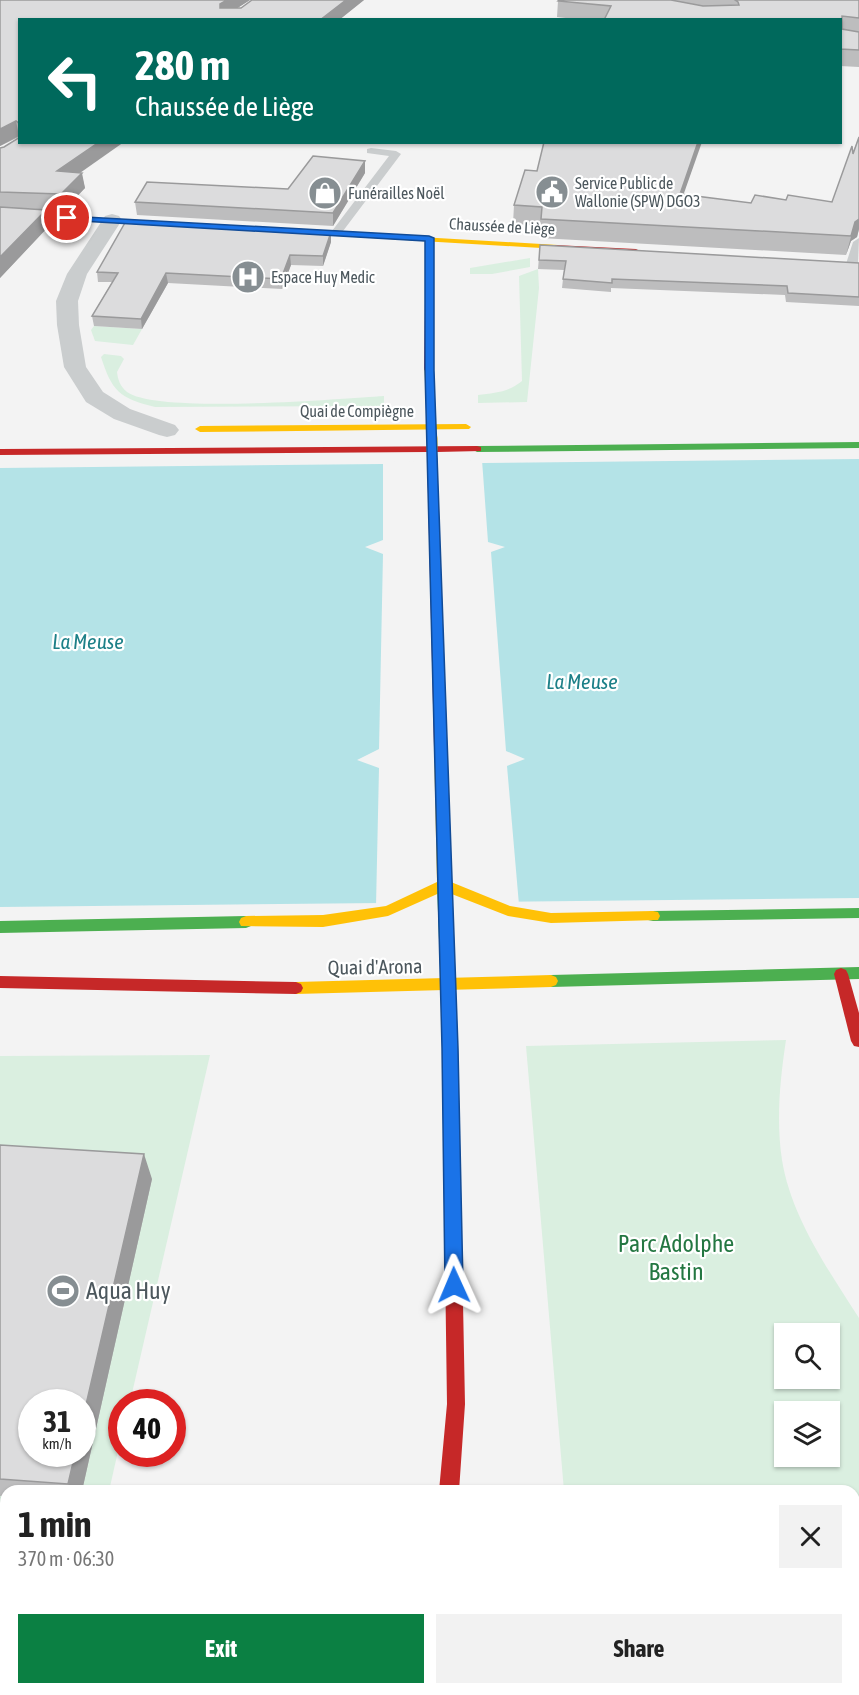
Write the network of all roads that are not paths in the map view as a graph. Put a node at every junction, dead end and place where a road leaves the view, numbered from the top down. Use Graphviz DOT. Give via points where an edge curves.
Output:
graph roads {
  1 [pos="371,151"];
  2 [pos="0,215"];
  3 [pos="112,220"];
  4 [pos="181,224"];
  5 [pos="273,230"];
  6 [pos="336,233"];
  7 [pos="429,238"];
  8 [pos="859,242"];
  9 [pos="651,252"];
  10 [pos="851,264"];
  11 [pos="482,427"];
  12 [pos="179,429"];
  13 [pos="120,430"];
  14 [pos="859,446"];
  15 [pos="432,450"];
  16 [pos="0,452"];
  17 [pos="444,885"];
  18 [pos="859,913"];
  19 [pos="0,927"];
  20 [pos="859,973"];
  21 [pos="841,974"];
  22 [pos="0,982"];
  23 [pos="859,1041"];
  24 [pos="456,1404"];
  25 [pos="465,1469"];
  26 [pos="449,1485"];
  1 -- 6 [label="lane" via="396,154"];
  2 -- 3 [label="main road"];
  3 -- 4 [label="main road"];
  3 -- 12 [label="street" via="77,274 67,301 75,367 94,397 122,414"];
  5 -- 6 [label="main road, Chaussée de Liège"];
  6 -- 7 [label="main road, Chaussée de Liège"];
  7 -- 9 [label="main road, Chaussée de Liège"];
  7 -- 15 [label="main road, bridge"];
  8 -- 10 [label="lane"];
  11 -- 12 [label="main road, Quai de Compiègne"];
  12 -- 13 [label="main road, Quai de Compiègne"];
  14 -- 15 [label="main road"];
  15 -- 16 [label="main road"];
  15 -- 17 [label="main road"];
  17 -- 18 [label="main road" via="508,911 551,918"];
  17 -- 19 [label="main road" via="388,911 323,921"];
  17 -- 24 [label="main road, bridge"];
  20 -- 21 [label="main road, Quai d'Arona"];
  21 -- 22 [label="main road, Quai d'Arona" via="276,989"];
  21 -- 23 [label="main road"];
  24 -- 25 [label="main road"];
  24 -- 26 [label="main road"];
}
